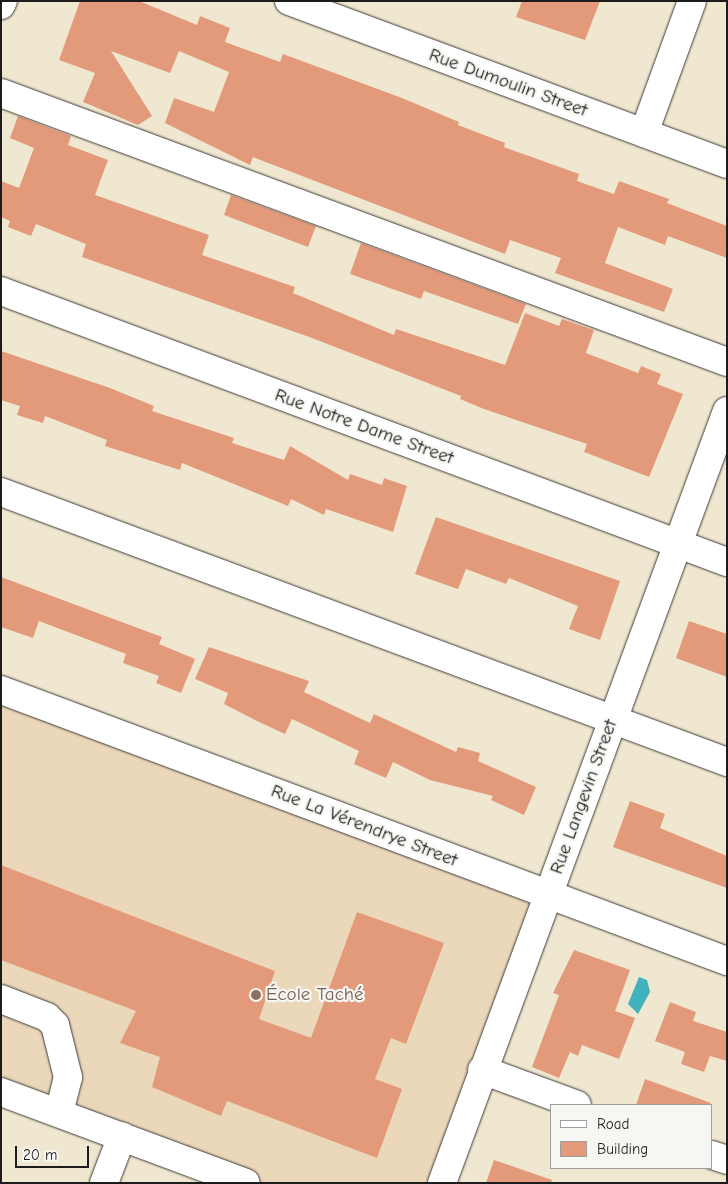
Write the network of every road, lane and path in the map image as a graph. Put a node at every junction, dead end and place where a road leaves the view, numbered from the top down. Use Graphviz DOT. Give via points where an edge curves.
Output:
graph roads {
  1 [pos="289,1"];
  2 [pos="692,1"];
  3 [pos="1,94"];
  4 [pos="644,133"];
  5 [pos="727,164"];
  6 [pos="1,291"];
  7 [pos="727,362"];
  8 [pos="727,411"];
  9 [pos="1,492"];
  10 [pos="678,544"];
  11 [pos="727,562"];
  12 [pos="1,690"];
  13 [pos="613,719"];
  14 [pos="727,762"];
  15 [pos="548,895"];
  16 [pos="727,961"];
  17 [pos="1,1000"];
  18 [pos="482,1070"];
  19 [pos="1,1092"];
  20 [pos="574,1104"];
  21 [pos="59,1113"];
  22 [pos="122,1136"];
  23 [pos="713,1155"];
  24 [pos="727,1160"];
  25 [pos="104,1183"];
  26 [pos="246,1183"];
  27 [pos="442,1183"];
  1 -- 4 [label="street, Rue Dumoulin Street"];
  2 -- 4 [label="street"];
  3 -- 7 [label="street"];
  4 -- 5 [label="street, Rue Dumoulin Street"];
  6 -- 10 [label="street, Rue Notre Dame Street"];
  8 -- 10 [label="street, Rue Langevin Street"];
  9 -- 13 [label="street"];
  10 -- 11 [label="street, Rue Notre Dame Street"];
  10 -- 13 [label="street, Rue Langevin Street"];
  12 -- 15 [label="street, Rue La Vérendrye Street"];
  13 -- 14 [label="street"];
  13 -- 15 [label="street, Rue Langevin Street"];
  15 -- 16 [label="street, Rue La Vérendrye Street"];
  15 -- 18 [label="street, Rue Langevin Street"];
  17 -- 21 [label="street" via="47,1017 55,1025 68,1077"];
  18 -- 20 [label="street"];
  18 -- 27 [label="street, Rue Langevin Street"];
  19 -- 21 [label="street"];
  21 -- 22 [label="street"];
  22 -- 25 [label="street"];
  22 -- 26 [label="street"];
  23 -- 24 [label="street"];
}
